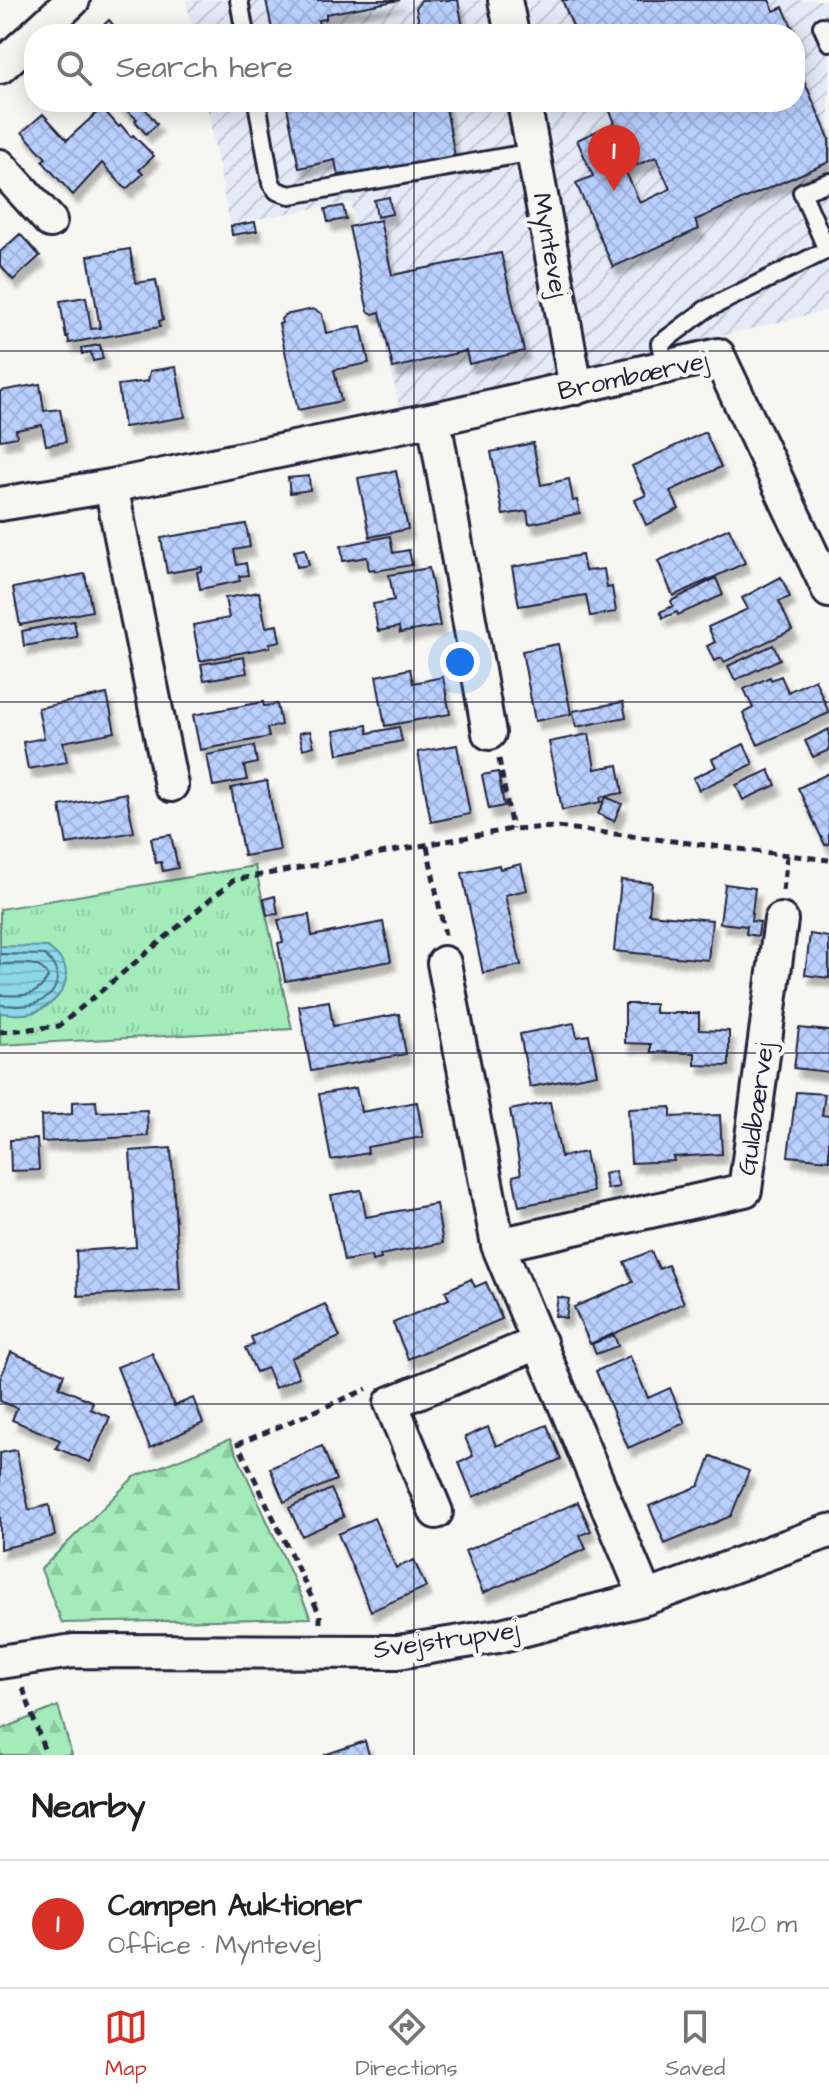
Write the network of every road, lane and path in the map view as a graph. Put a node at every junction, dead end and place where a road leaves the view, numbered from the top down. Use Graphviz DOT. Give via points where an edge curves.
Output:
graph roads {
  1 [pos="73,0"];
  2 [pos="239,0"];
  3 [pos="505,0"];
  4 [pos="47,24"];
  5 [pos="243,24"];
  6 [pos="510,24"];
  7 [pos="24,45"];
  8 [pos="0,67"];
  9 [pos="259,112"];
  10 [pos="526,112"];
  11 [pos="533,152"];
  12 [pos="0,166"];
  13 [pos="829,182"];
  14 [pos="50,221"];
  15 [pos="666,369"];
  16 [pos="576,388"];
  17 [pos="434,419"];
  18 [pos="111,486"];
  19 [pos="0,504"];
  20 [pos="829,591"];
  21 [pos="489,733"];
  22 [pos="171,785"];
  23 [pos="512,829"];
  24 [pos="427,846"];
  25 [pos="787,855"];
  26 [pos="829,860"];
  27 [pos="781,920"];
  28 [pos="444,963"];
  29 [pos="0,1032"];
  30 [pos="498,1245"];
  31 [pos="540,1342"];
  32 [pos="391,1403"];
  33 [pos="436,1512"];
  34 [pos="829,1531"];
  35 [pos="646,1598"];
  36 [pos="320,1652"];
  37 [pos="6,1661"];
  38 [pos="46,1755"];
  1 -- 4 [label="street"];
  2 -- 5 [label="lane"];
  3 -- 6 [label="street"];
  7 -- 8 [label="street"];
  9 -- 11 [label="lane" via="271,183 290,195"];
  10 -- 11 [label="street, Myntevej"];
  11 -- 16 [label="street, Myntevej"];
  12 -- 14 [label="street"];
  13 -- 15 [label="lane" via="802,192 827,250 705,310 660,344"];
  15 -- 16 [label="street, Brombærvej"];
  15 -- 20 [label="street, Brombærvej" via="718,355"];
  16 -- 17 [label="street, Brombærvej"];
  17 -- 18 [label="street, Brombærvej"];
  17 -- 21 [label="street"];
  18 -- 19 [label="street, Brombærvej"];
  18 -- 22 [label="street"];
  21 -- 23 [label="path" via="497,746"];
  23 -- 24 [label="path"];
  23 -- 25 [label="path" via="557,827"];
  24 -- 28 [label="path" via="450,957"];
  24 -- 29 [label="path" via="234,880 59,1026"];
  25 -- 26 [label="path"];
  25 -- 27 [label="path"];
  27 -- 30 [label="street, Guldbærvej" via="745,1190"];
  28 -- 30 [label="street"];
  30 -- 31 [label="street"];
  31 -- 32 [label="street"];
  31 -- 35 [label="street"];
  32 -- 33 [label="street"];
  32 -- 36 [label="path" via="368,1388 238,1444 320,1615"];
  34 -- 35 [label="street, Svejstrupvej"];
  35 -- 36 [label="street, Svejstrupvej" via="484,1638 398,1652"];
  36 -- 37 [label="street, Svejstrupvej" via="73,1651"];
  37 -- 38 [label="path"];
}
